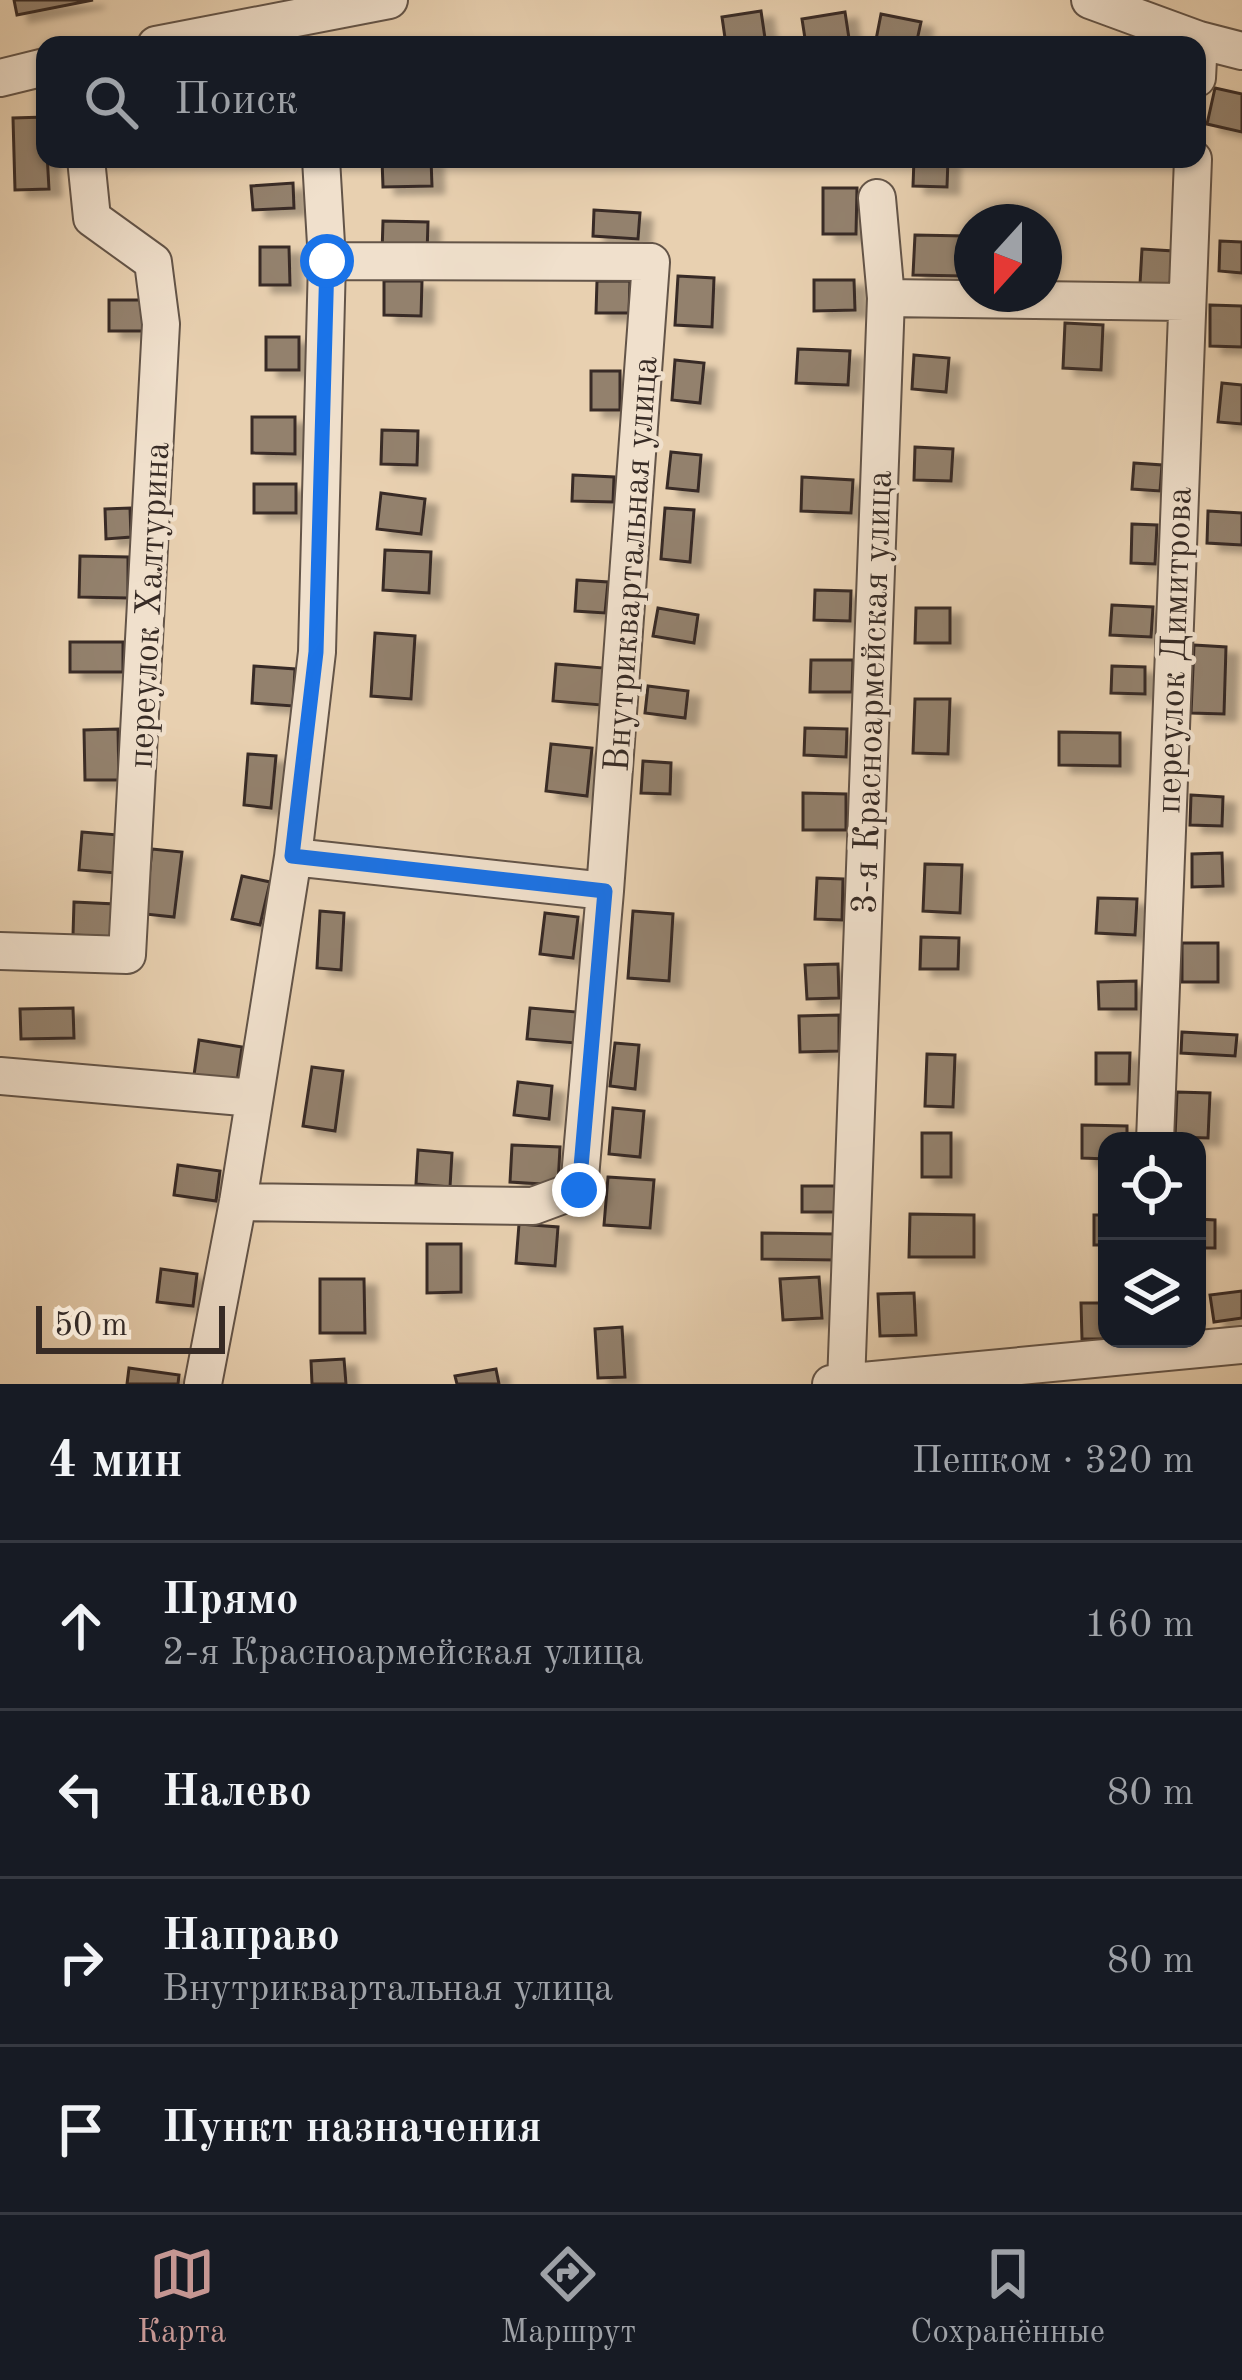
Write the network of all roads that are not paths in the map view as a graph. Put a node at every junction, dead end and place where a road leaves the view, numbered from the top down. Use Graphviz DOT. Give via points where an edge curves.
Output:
graph roads {
  1 [pos="389,0"];
  2 [pos="1090,0"];
  3 [pos="313,20"];
  4 [pos="213,36"];
  5 [pos="1188,36"];
  6 [pos="1206,42"];
  7 [pos="1242,51"];
  8 [pos="36,69"];
  9 [pos="0,78"];
  10 [pos="87,168"];
  11 [pos="322,168"];
  12 [pos="1192,168"];
  13 [pos="877,197"];
  14 [pos="327,261"];
  15 [pos="886,298"];
  16 [pos="1185,302"];
  17 [pos="292,856"];
  18 [pos="605,891"];
  19 [pos="0,951"];
  20 [pos="0,1076"];
  21 [pos="254,1099"];
  22 [pos="1155,1132"];
  23 [pos="238,1202"];
  24 [pos="1242,1345"];
  25 [pos="1206,1346"];
  26 [pos="1138,1348"];
  27 [pos="841,1383"];
  28 [pos="202,1384"];
  1 -- 3 [label="street"];
  2 -- 5 [label="street"];
  3 -- 4 [label="street"];
  6 -- 7 [label="street"];
  8 -- 9 [label="street"];
  10 -- 19 [label="street, переулок Халтурина" via="92,218 153,262 161,324 127,956"];
  11 -- 14 [label="street"];
  12 -- 16 [label="street, переулок Димитрова"];
  13 -- 15 [label="street, 3-я Красноармейская улица"];
  14 -- 17 [label="street" via="316,652"];
  14 -- 18 [label="street, Внутриквартальная улица" via="651,262"];
  15 -- 16 [label="street"];
  15 -- 27 [label="street, 3-я Красноармейская улица"];
  16 -- 22 [label="street, переулок Димитрова"];
  17 -- 18 [label="street"];
  17 -- 21 [label="street"];
  18 -- 23 [label="street, Внутриквартальная улица" via="579,1190 533,1206"];
  20 -- 21 [label="street"];
  21 -- 23 [label="street"];
  23 -- 28 [label="street"];
  24 -- 25 [label="street"];
  26 -- 27 [label="street"];
}
